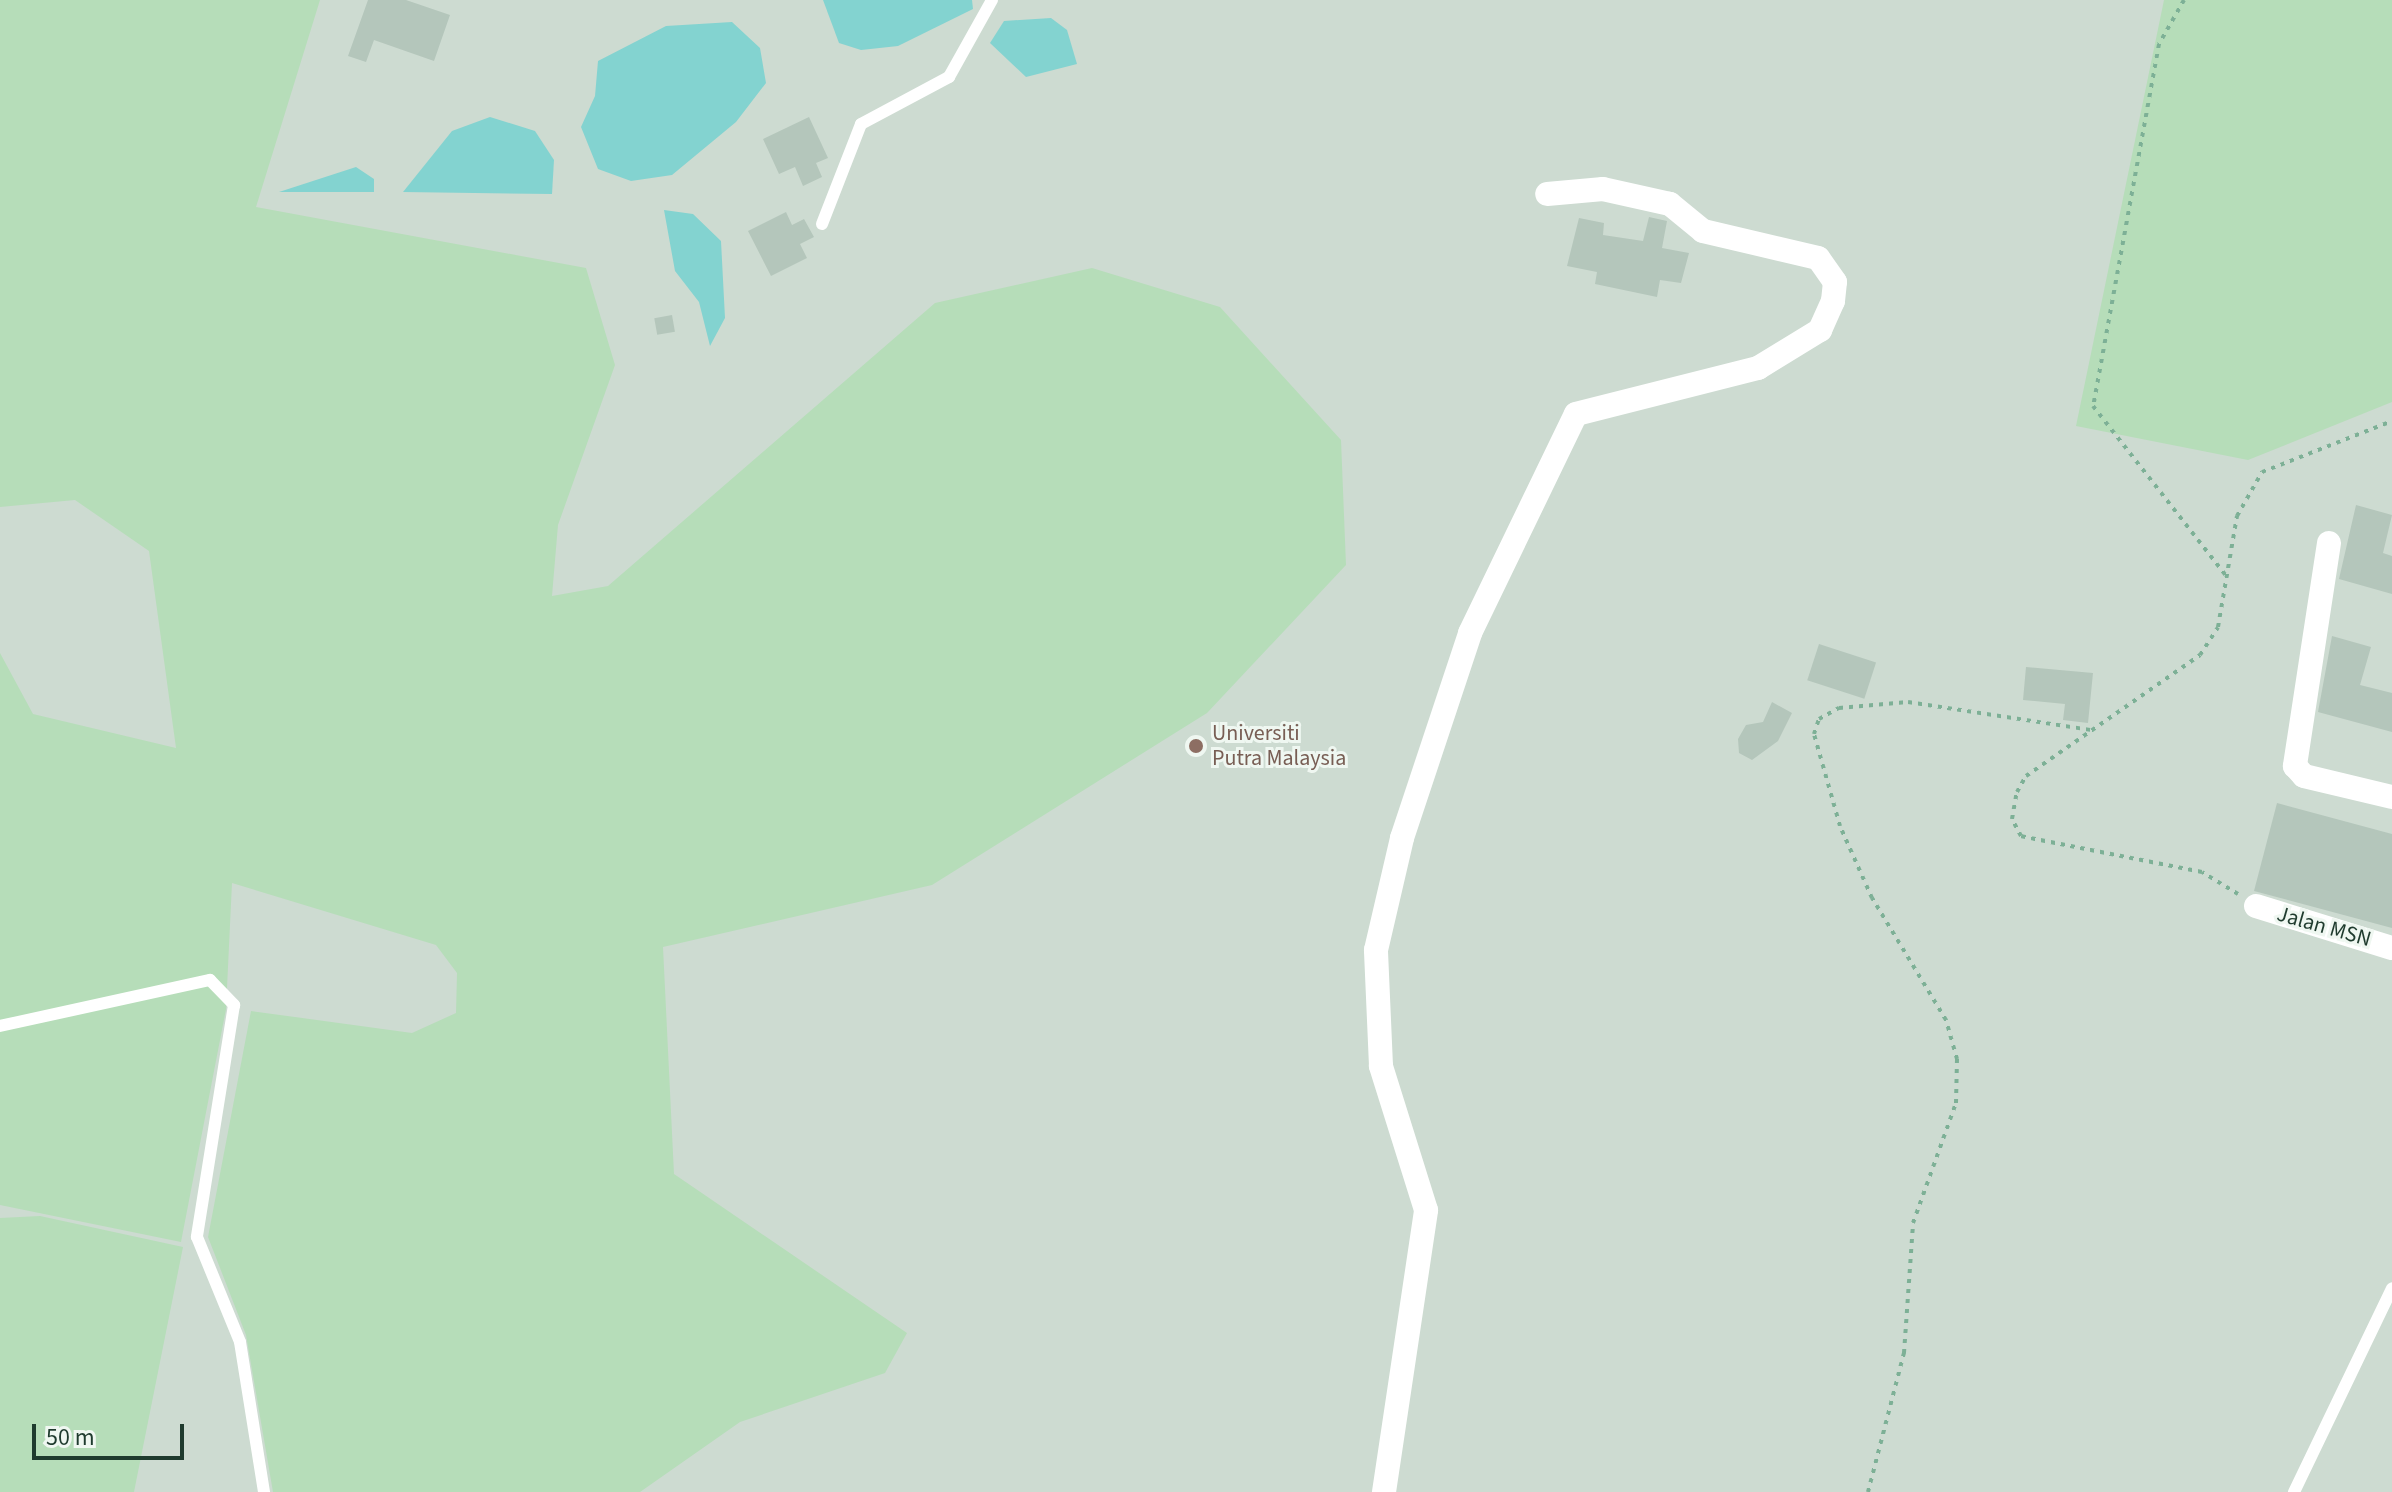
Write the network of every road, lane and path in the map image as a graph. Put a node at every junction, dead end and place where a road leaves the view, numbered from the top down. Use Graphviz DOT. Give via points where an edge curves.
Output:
graph roads {
  1 [pos="992,0"];
  2 [pos="2184,0"];
  3 [pos="1547,194"];
  4 [pos="822,224"];
  5 [pos="2392,421"];
  6 [pos="2329,543"];
  7 [pos="2227,577"];
  8 [pos="2092,730"];
  9 [pos="2392,797"];
  10 [pos="2256,906"];
  11 [pos="2392,948"];
  12 [pos="2,1024"];
  13 [pos="2392,1288"];
  14 [pos="264,1492"];
  15 [pos="1384,1492"];
  16 [pos="1868,1492"];
  17 [pos="2294,1492"];
  1 -- 4 [label="lane" via="949,77 861,124"];
  2 -- 7 [label="path" via="2159,44 2093,406"];
  3 -- 15 [label="street" via="1603,189 1670,204 1703,231 1818,258 1835,282 1833,301 1820,330 1758,368 1576,414 1470,633 1402,838 1376,950 1381,1066 1426,1210"];
  5 -- 7 [label="path" via="2262,472 2237,516"];
  6 -- 9 [label="street" via="2295,766 2304,776"];
  7 -- 8 [label="path" via="2218,627 2200,655"];
  8 -- 10 [label="path" via="2026,776 2012,819 2021,836 2221,877"];
  8 -- 16 [label="path" via="1908,702 1839,708 1819,719 1814,734 1840,826 1946,1020 1957,1059 1956,1103 1913,1223 1904,1353"];
  10 -- 11 [label="street, Jalan MSN"];
  12 -- 14 [label="lane" via="210,980 234,1005 197,1237 240,1342"];
  13 -- 17 [label="lane"];
}
